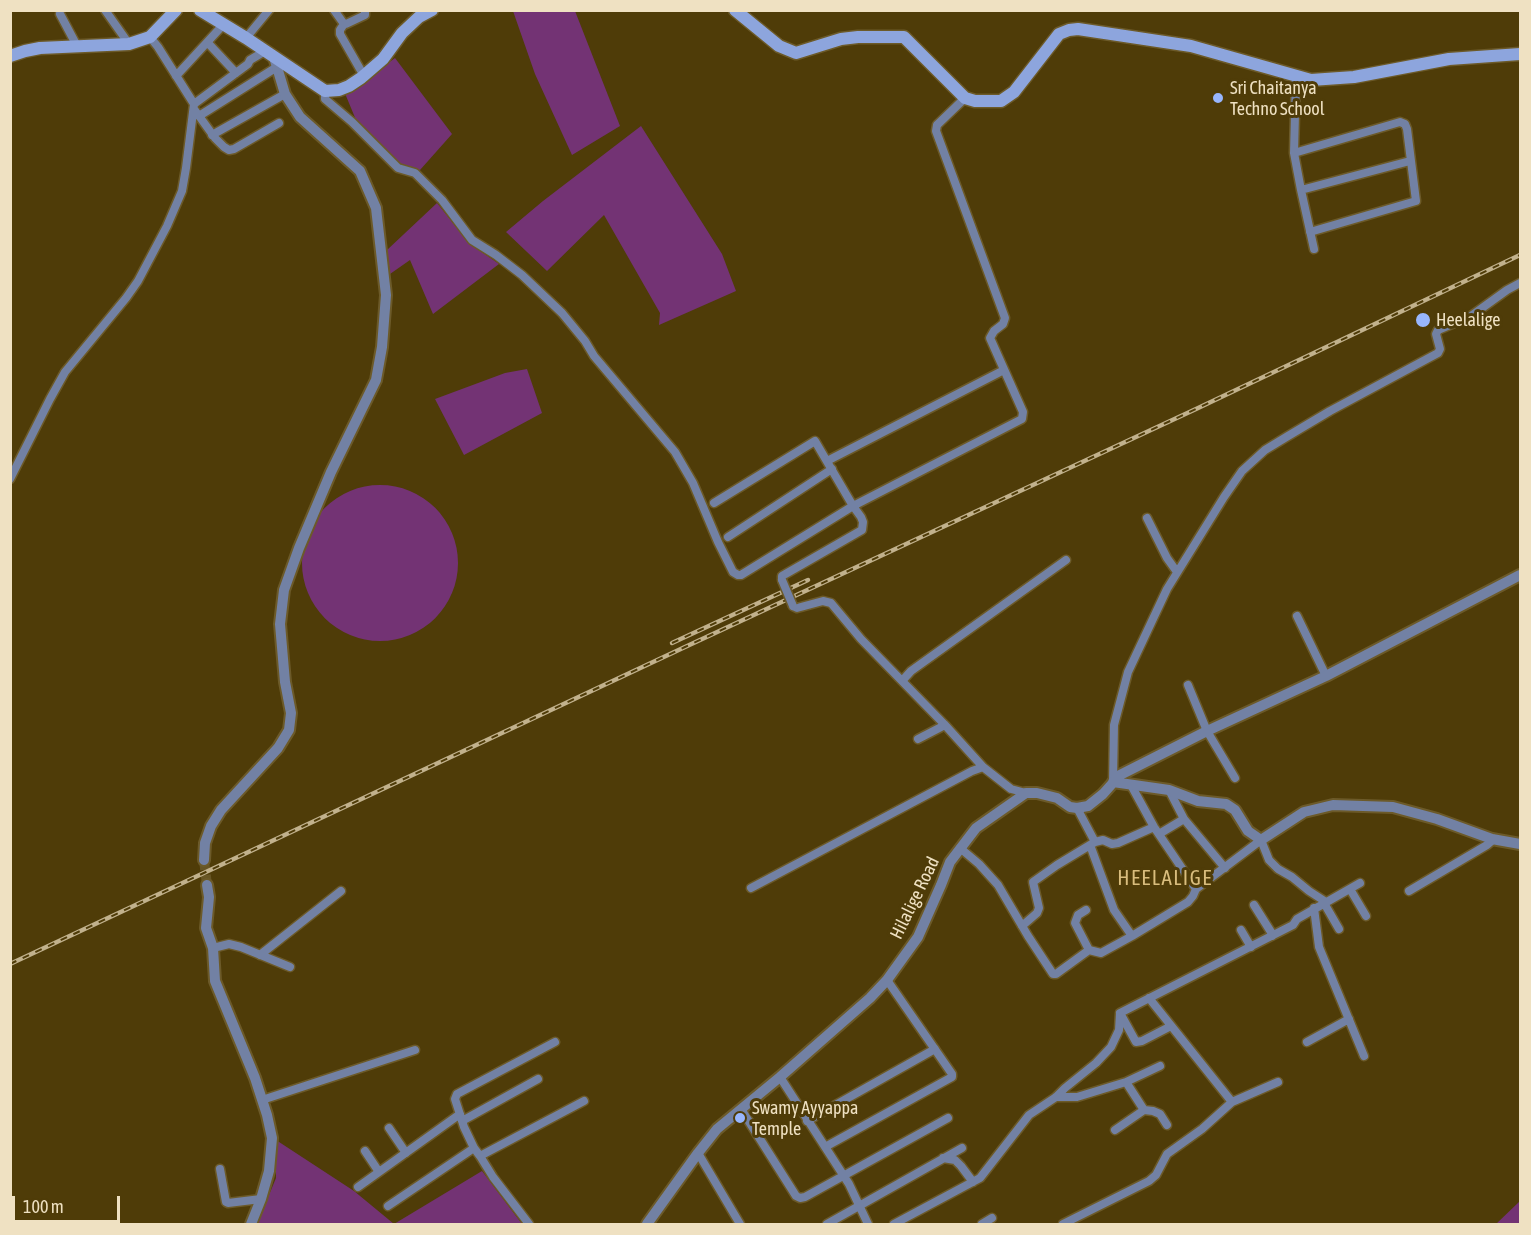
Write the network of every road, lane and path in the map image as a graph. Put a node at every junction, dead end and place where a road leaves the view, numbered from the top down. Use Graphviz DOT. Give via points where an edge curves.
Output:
graph roads {
  1 [pos="105,10"];
  2 [pos="176,10"];
  3 [pos="200,10"];
  4 [pos="269,10"];
  5 [pos="334,10"];
  6 [pos="365,10"];
  7 [pos="432,10"];
  8 [pos="735,10"];
  9 [pos="60,14"];
  10 [pos="344,24"];
  11 [pos="223,25"];
  12 [pos="150,37"];
  13 [pos="246,38"];
  14 [pos="208,43"];
  15 [pos="129,44"];
  16 [pos="77,46"];
  17 [pos="1521,54"];
  18 [pos="11,55"];
  19 [pos="272,58"];
  20 [pos="236,73"];
  21 [pos="1296,75"];
  22 [pos="176,76"];
  23 [pos="363,76"];
  24 [pos="325,91"];
  25 [pos="285,94"];
  26 [pos="965,98"];
  27 [pos="196,110"];
  28 [pos="279,123"];
  29 [pos="213,135"];
  30 [pos="1294,153"];
  31 [pos="1410,160"];
  32 [pos="1301,190"];
  33 [pos="1310,232"];
  34 [pos="1314,249"];
  35 [pos="1521,283"];
  36 [pos="1004,370"];
  37 [pos="830,465"];
  38 [pos="10,479"];
  39 [pos="714,503"];
  40 [pos="853,506"];
  41 [pos="1147,518"];
  42 [pos="728,537"];
  43 [pos="1066,560"];
  44 [pos="1177,572"];
  45 [pos="1519,579"];
  46 [pos="1297,616"];
  47 [pos="1326,676"];
  48 [pos="902,681"];
  49 [pos="1188,685"];
  50 [pos="945,725"];
  51 [pos="1207,732"];
  52 [pos="918,739"];
  53 [pos="983,767"];
  54 [pos="1235,778"];
  55 [pos="1113,782"];
  56 [pos="1131,785"];
  57 [pos="1169,790"];
  58 [pos="1026,793"];
  59 [pos="1077,808"];
  60 [pos="1184,819"];
  61 [pos="1156,831"];
  62 [pos="1494,839"];
  63 [pos="1261,840"];
  64 [pos="1093,844"];
  65 [pos="1521,844"];
  66 [pos="960,848"];
  67 [pos="204,860"];
  68 [pos="1225,868"];
  69 [pos="1360,883"];
  70 [pos="207,885"];
  71 [pos="751,888"];
  72 [pos="1196,889"];
  73 [pos="1350,889"];
  74 [pos="341,891"];
  75 [pos="1409,891"];
  76 [pos="1325,902"];
  77 [pos="1254,905"];
  78 [pos="1314,908"];
  79 [pos="1086,910"];
  80 [pos="1366,916"];
  81 [pos="1022,926"];
  82 [pos="1339,929"];
  83 [pos="1241,930"];
  84 [pos="1132,936"];
  85 [pos="1272,936"];
  86 [pos="1251,947"];
  87 [pos="213,948"];
  88 [pos="1089,950"];
  89 [pos="261,955"];
  90 [pos="290,967"];
  91 [pos="887,980"];
  92 [pos="1149,998"];
  93 [pos="1120,1013"];
  94 [pos="1348,1018"];
  95 [pos="1171,1026"];
  96 [pos="1307,1041"];
  97 [pos="555,1042"];
  98 [pos="935,1049"];
  99 [pos="415,1050"];
  100 [pos="1364,1056"];
  101 [pos="1160,1066"];
  102 [pos="780,1077"];
  103 [pos="538,1079"];
  104 [pos="1126,1082"];
  105 [pos="1278,1082"];
  106 [pos="1056,1097"];
  107 [pos="262,1100"];
  108 [pos="584,1101"];
  109 [pos="1232,1102"];
  110 [pos="741,1109"];
  111 [pos="1144,1110"];
  112 [pos="461,1118"];
  113 [pos="948,1118"];
  114 [pos="807,1120"];
  115 [pos="1167,1125"];
  116 [pos="389,1128"];
  117 [pos="1115,1130"];
  118 [pos="825,1147"];
  119 [pos="474,1148"];
  120 [pos="962,1148"];
  121 [pos="365,1151"];
  122 [pos="406,1153"];
  123 [pos="698,1153"];
  124 [pos="480,1156"];
  125 [pos="943,1158"];
  126 [pos="220,1169"];
  127 [pos="379,1172"];
  128 [pos="843,1175"];
  129 [pos="973,1182"];
  130 [pos="358,1187"];
  131 [pos="261,1199"];
  132 [pos="859,1205"];
  133 [pos="388,1206"];
  134 [pos="992,1218"];
  135 [pos="251,1224"];
  136 [pos="529,1224"];
  137 [pos="646,1224"];
  138 [pos="740,1224"];
  139 [pos="827,1224"];
  140 [pos="868,1224"];
  141 [pos="894,1224"];
  142 [pos="982,1224"];
  143 [pos="1063,1224"];
  1 -- 15 [label="street"];
  2 -- 12 [label="main road"];
  3 -- 11 [label="main road"];
  4 -- 13 [label="street"];
  5 -- 10 [label="street"];
  6 -- 10 [label="street" via="365,15"];
  7 -- 23 [label="main road" via="402,33 383,59"];
  8 -- 26 [label="main road" via="779,46 796,53 858,36 904,38"];
  9 -- 16 [label="street"];
  10 -- 23 [label="street" via="340,34"];
  11 -- 13 [label="main road"];
  11 -- 14 [label="street"];
  12 -- 15 [label="main road"];
  12 -- 22 [label="street"];
  13 -- 19 [label="main road"];
  14 -- 20 [label="street"];
  14 -- 22 [label="street"];
  15 -- 16 [label="main road"];
  16 -- 18 [label="main road"];
  17 -- 21 [label="main road" via="1449,59 1354,77 1311,80"];
  19 -- 20 [label="street" via="250,60"];
  19 -- 24 [label="main road"];
  19 -- 25 [label="street"];
  19 -- 27 [label="street"];
  20 -- 27 [label="street"];
  21 -- 26 [label="main road" via="1191,46 1078,29 1059,34 1014,92 1001,101"];
  21 -- 30 [label="street"];
  22 -- 27 [label="street"];
  23 -- 24 [label="main road" via="339,90"];
  24 -- 40 [label="street" via="325,99 398,168 415,173 472,240 522,275 562,313 675,452 736,574 741,575"];
  25 -- 29 [label="street"];
  25 -- 67 [label="street" via="300,117 360,171 376,208 387,295 382,347 376,380 330,472 284,590 280,624 291,713 289,730 278,748 221,810 205,843"];
  26 -- 36 [label="street" via="935,128 1005,318 990,338"];
  27 -- 29 [label="street"];
  27 -- 38 [label="street" via="182,191 167,226 138,281 65,372"];
  28 -- 29 [label="street" via="229,150"];
  30 -- 31 [label="street" via="1400,122 1407,129"];
  30 -- 32 [label="street"];
  31 -- 32 [label="street"];
  31 -- 33 [label="street" via="1416,201"];
  32 -- 33 [label="street"];
  33 -- 34 [label="street"];
  35 -- 44 [label="street" via="1471,316 1438,330 1438,353 1330,411 1251,461"];
  36 -- 37 [label="street"];
  36 -- 40 [label="street" via="1023,412 1022,419"];
  37 -- 39 [label="street" via="815,441"];
  37 -- 40 [label="street"];
  37 -- 42 [label="street"];
  40 -- 48 [label="street, bridge" via="863,522 862,530 782,576 782,580 797,608 831,603"];
  41 -- 44 [label="street"];
  43 -- 48 [label="street"];
  44 -- 55 [label="street" via="1128,672 1114,725"];
  45 -- 47 [label="street"];
  46 -- 47 [label="street"];
  47 -- 51 [label="street"];
  48 -- 50 [label="street"];
  49 -- 51 [label="street"];
  50 -- 52 [label="street"];
  50 -- 53 [label="street"];
  51 -- 54 [label="street"];
  51 -- 55 [label="street"];
  53 -- 58 [label="street" via="1011,789"];
  53 -- 71 [label="street"];
  55 -- 56 [label="street"];
  55 -- 59 [label="street" via="1088,806"];
  56 -- 57 [label="street"];
  56 -- 61 [label="street"];
  57 -- 60 [label="street"];
  57 -- 63 [label="street" via="1198,801 1226,804 1235,810 1248,831"];
  58 -- 59 [label="street" via="1057,798"];
  58 -- 66 [label="street, Hilalige Road" via="975,828"];
  59 -- 64 [label="street"];
  60 -- 61 [label="street"];
  60 -- 68 [label="street"];
  61 -- 64 [label="street" via="1118,843 1103,840"];
  61 -- 72 [label="street"];
  62 -- 63 [label="street" via="1393,807 1333,805 1304,812"];
  62 -- 65 [label="street"];
  62 -- 75 [label="street"];
  63 -- 68 [label="street"];
  63 -- 76 [label="street" via="1269,860 1278,869"];
  64 -- 81 [label="street" via="1033,882 1039,908"];
  64 -- 84 [label="street" via="1114,910"];
  66 -- 81 [label="street" via="998,885"];
  66 -- 91 [label="street, Hilalige Road" via="950,862 918,937"];
  68 -- 72 [label="street"];
  69 -- 73 [label="street"];
  70 -- 87 [label="street" via="206,928"];
  72 -- 84 [label="street" via="1188,902"];
  73 -- 76 [label="street"];
  73 -- 80 [label="street"];
  74 -- 89 [label="street"];
  76 -- 78 [label="street"];
  76 -- 82 [label="street"];
  77 -- 85 [label="street"];
  78 -- 85 [label="street"];
  78 -- 94 [label="street" via="1319,947"];
  79 -- 88 [label="street" via="1075,923"];
  81 -- 88 [label="street" via="1053,974"];
  83 -- 86 [label="street"];
  84 -- 88 [label="street" via="1101,953"];
  85 -- 86 [label="street"];
  86 -- 92 [label="street"];
  87 -- 89 [label="street" via="229,944"];
  87 -- 107 [label="street" via="214,981"];
  89 -- 90 [label="street"];
  91 -- 98 [label="street"];
  91 -- 102 [label="street, Hilalige Road"];
  92 -- 93 [label="street"];
  92 -- 95 [label="street"];
  93 -- 95 [label="street" via="1136,1042"];
  93 -- 106 [label="street" via="1119,1030 1111,1047"];
  94 -- 96 [label="street"];
  94 -- 100 [label="street"];
  95 -- 109 [label="street"];
  97 -- 112 [label="street" via="457,1094"];
  98 -- 114 [label="street"];
  98 -- 118 [label="street" via="952,1074 950,1079"];
  99 -- 107 [label="street"];
  101 -- 104 [label="street"];
  102 -- 110 [label="street, Hilalige Road"];
  102 -- 114 [label="street"];
  103 -- 112 [label="street"];
  104 -- 106 [label="street" via="1077,1097"];
  104 -- 111 [label="street"];
  105 -- 109 [label="street"];
  106 -- 129 [label="street" via="1029,1115"];
  107 -- 131 [label="street" via="272,1138 269,1172"];
  108 -- 124 [label="street"];
  109 -- 143 [label="street" via="1167,1154 1149,1181"];
  110 -- 123 [label="street, Hilalige Road" via="717,1128"];
  110 -- 128 [label="street" via="796,1196 805,1197"];
  111 -- 115 [label="street" via="1160,1114"];
  111 -- 117 [label="street"];
  112 -- 119 [label="street"];
  112 -- 122 [label="street"];
  113 -- 128 [label="street"];
  114 -- 118 [label="street"];
  116 -- 122 [label="street"];
  118 -- 128 [label="street"];
  119 -- 124 [label="street"];
  119 -- 133 [label="street"];
  120 -- 125 [label="street"];
  121 -- 127 [label="street"];
  122 -- 127 [label="street"];
  123 -- 137 [label="street, Hilalige Road"];
  123 -- 138 [label="street"];
  124 -- 136 [label="street"];
  125 -- 129 [label="street" via="955,1160"];
  125 -- 132 [label="street"];
  126 -- 131 [label="street" via="226,1202"];
  127 -- 130 [label="street"];
  128 -- 132 [label="street"];
  129 -- 141 [label="street"];
  131 -- 135 [label="street"];
  132 -- 139 [label="street"];
  132 -- 140 [label="street"];
  134 -- 142 [label="street"];
}
